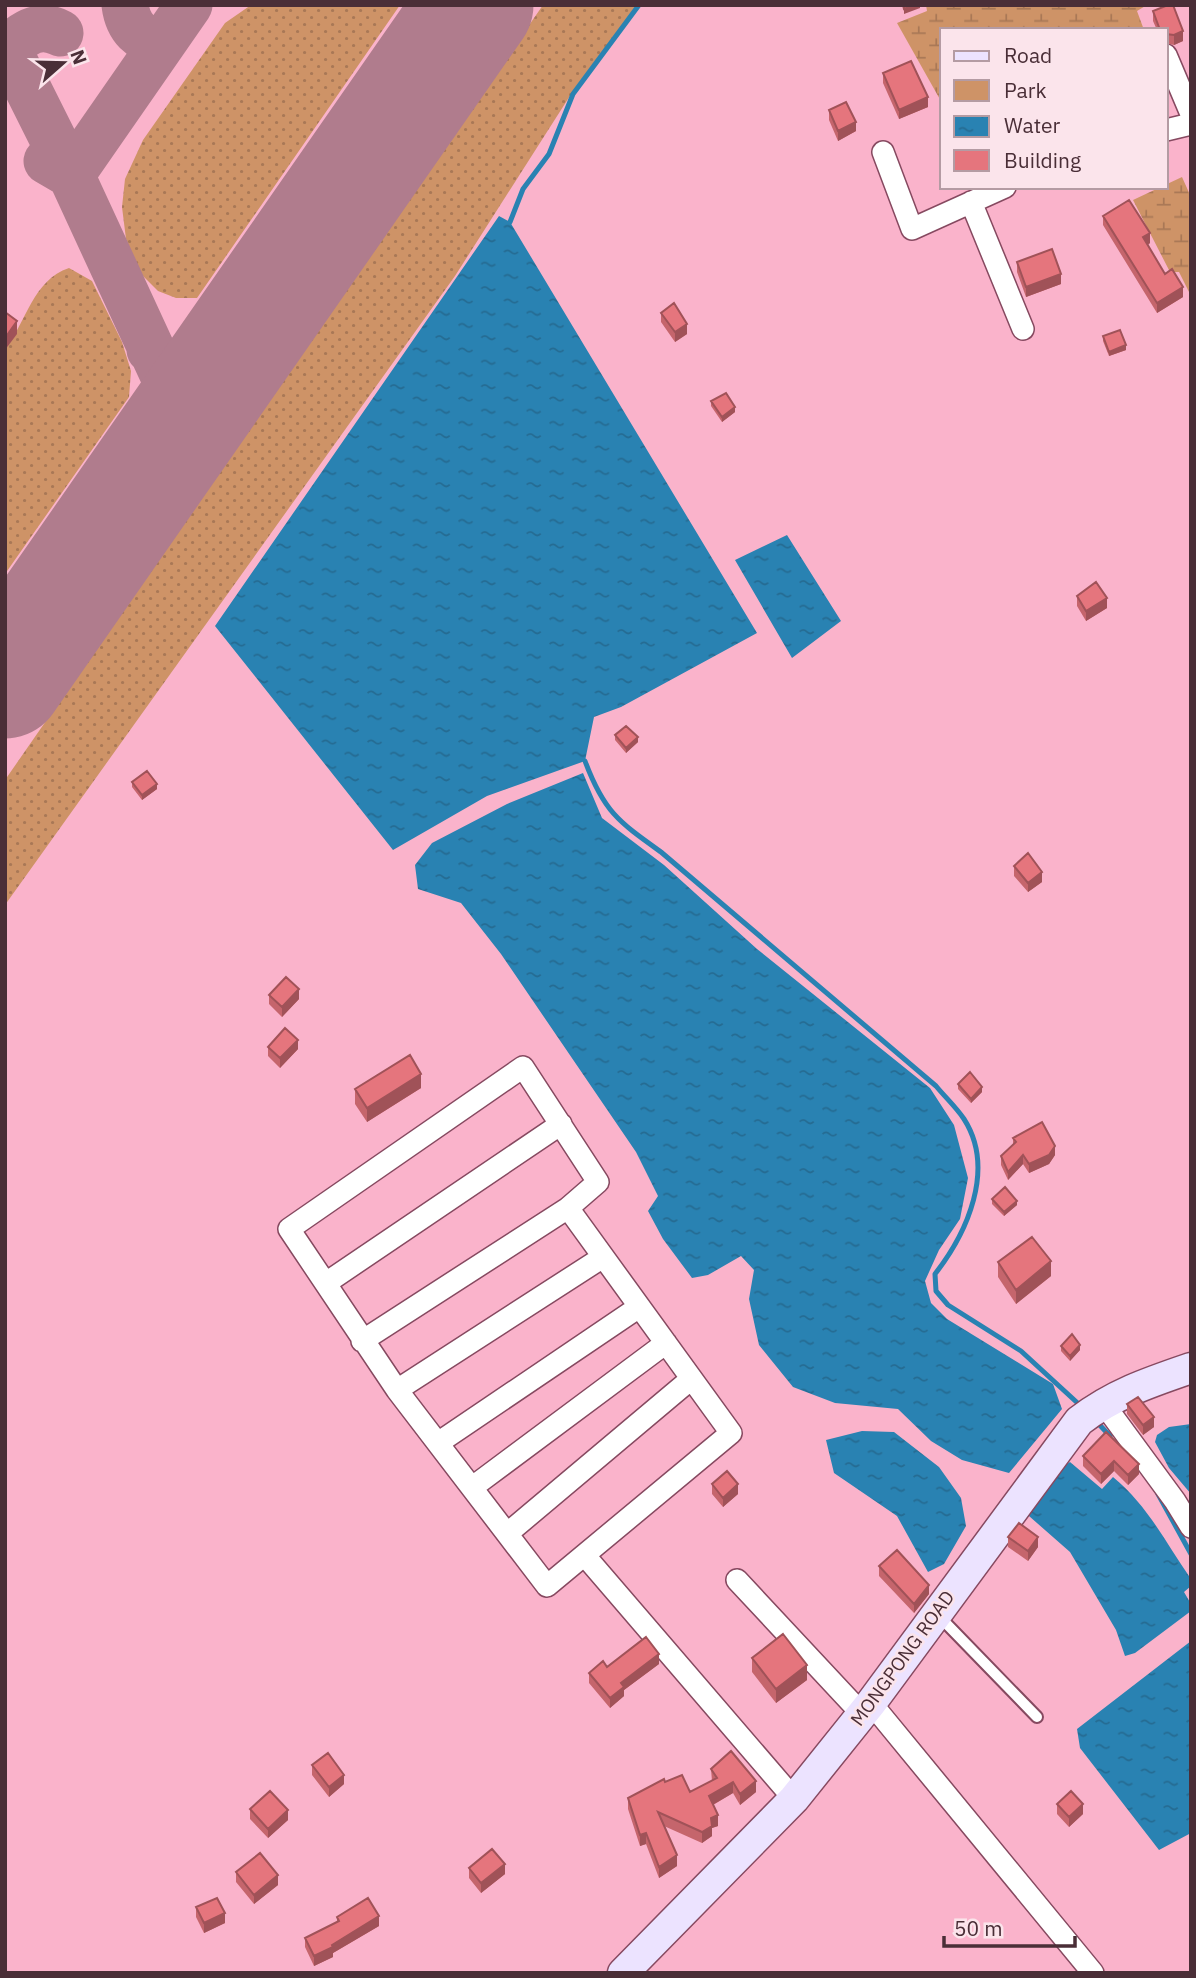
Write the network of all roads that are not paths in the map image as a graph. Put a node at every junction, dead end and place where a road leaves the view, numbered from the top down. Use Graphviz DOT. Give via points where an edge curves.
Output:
graph roads {
  1 [pos="1168,60"];
  2 [pos="1191,114"];
  3 [pos="1191,124"];
  4 [pos="1168,130"];
  5 [pos="883,152"];
  6 [pos="1000,189"];
  7 [pos="971,202"];
  8 [pos="1023,329"];
  9 [pos="561,1124"];
  10 [pos="568,1208"];
  11 [pos="603,1257"];
  12 [pos="326,1283"];
  13 [pos="639,1307"];
  14 [pos="362,1341"];
  15 [pos="666,1343"];
  16 [pos="1191,1368"];
  17 [pos="691,1379"];
  18 [pos="397,1390"];
  19 [pos="1103,1403"];
  20 [pos="438,1443"];
  21 [pos="474,1486"];
  22 [pos="1191,1527"];
  23 [pos="508,1533"];
  24 [pos="586,1557"];
  25 [pos="737,1580"];
  26 [pos="936,1612"];
  27 [pos="866,1709"];
  28 [pos="1037,1717"];
  29 [pos="794,1799"];
  30 [pos="623,1973"];
  31 [pos="1093,1973"];
  1 -- 2 [label="street"];
  3 -- 4 [label="street"];
  5 -- 7 [label="street" via="912,229"];
  6 -- 7 [label="street"];
  7 -- 8 [label="street"];
  9 -- 10 [label="street" via="598,1182"];
  9 -- 12 [label="street"];
  9 -- 12 [label="street" via="523,1067 289,1228"];
  10 -- 11 [label="street"];
  10 -- 14 [label="street"];
  11 -- 13 [label="street"];
  11 -- 18 [label="street"];
  12 -- 14 [label="street"];
  13 -- 15 [label="street"];
  13 -- 20 [label="street"];
  14 -- 18 [label="street"];
  15 -- 17 [label="street"];
  15 -- 21 [label="street"];
  16 -- 19 [label="main road, MONGPONG ROAD"];
  17 -- 23 [label="street"];
  17 -- 24 [label="street" via="730,1433"];
  18 -- 20 [label="street"];
  19 -- 22 [label="street"];
  19 -- 26 [label="main road, MONGPONG ROAD" via="1079,1421"];
  20 -- 21 [label="street"];
  21 -- 23 [label="street"];
  23 -- 24 [label="street" via="547,1586"];
  24 -- 29 [label="street"];
  25 -- 27 [label="street"];
  26 -- 27 [label="main road, MONGPONG ROAD"];
  26 -- 28 [label="lane"];
  27 -- 29 [label="main road, MONGPONG ROAD"];
  27 -- 31 [label="street"];
  29 -- 30 [label="main road, MONGPONG ROAD"];
}
